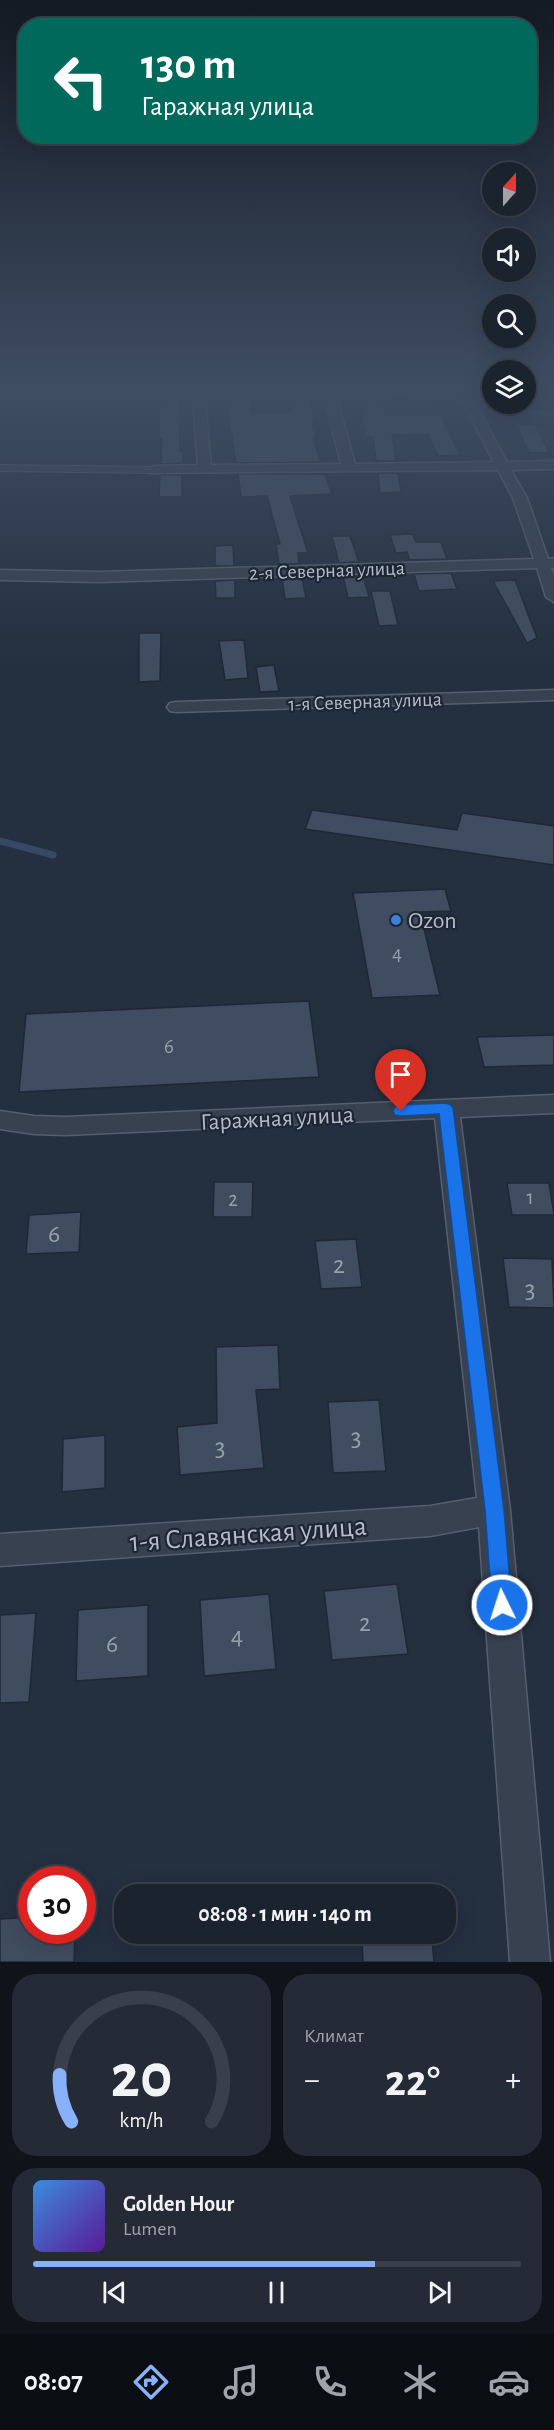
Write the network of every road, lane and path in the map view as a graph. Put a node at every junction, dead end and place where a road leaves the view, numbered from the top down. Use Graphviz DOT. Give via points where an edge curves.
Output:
graph roads {
  1 [pos="511,480"];
  2 [pos="548,563"];
  3 [pos="0,575"];
  4 [pos="554,597"];
  5 [pos="554,695"];
  6 [pos="176,707"];
  7 [pos="554,1104"];
  8 [pos="446,1108"];
  9 [pos="0,1120"];
  10 [pos="494,1510"];
  11 [pos="0,1550"];
  12 [pos="530,1962"];
  1 -- 2 [label="street"];
  2 -- 3 [label="street, 2-я Северная улица" via="100,577"];
  2 -- 4 [label="street"];
  5 -- 6 [label="street, 1-я Северная улица"];
  7 -- 8 [label="street, Гаражная улица"];
  8 -- 9 [label="street, Гаражная улица" via="66,1126"];
  8 -- 10 [label="street"];
  10 -- 11 [label="street, 1-я Славянская улица" via="430,1521"];
  10 -- 12 [label="street"];
}
